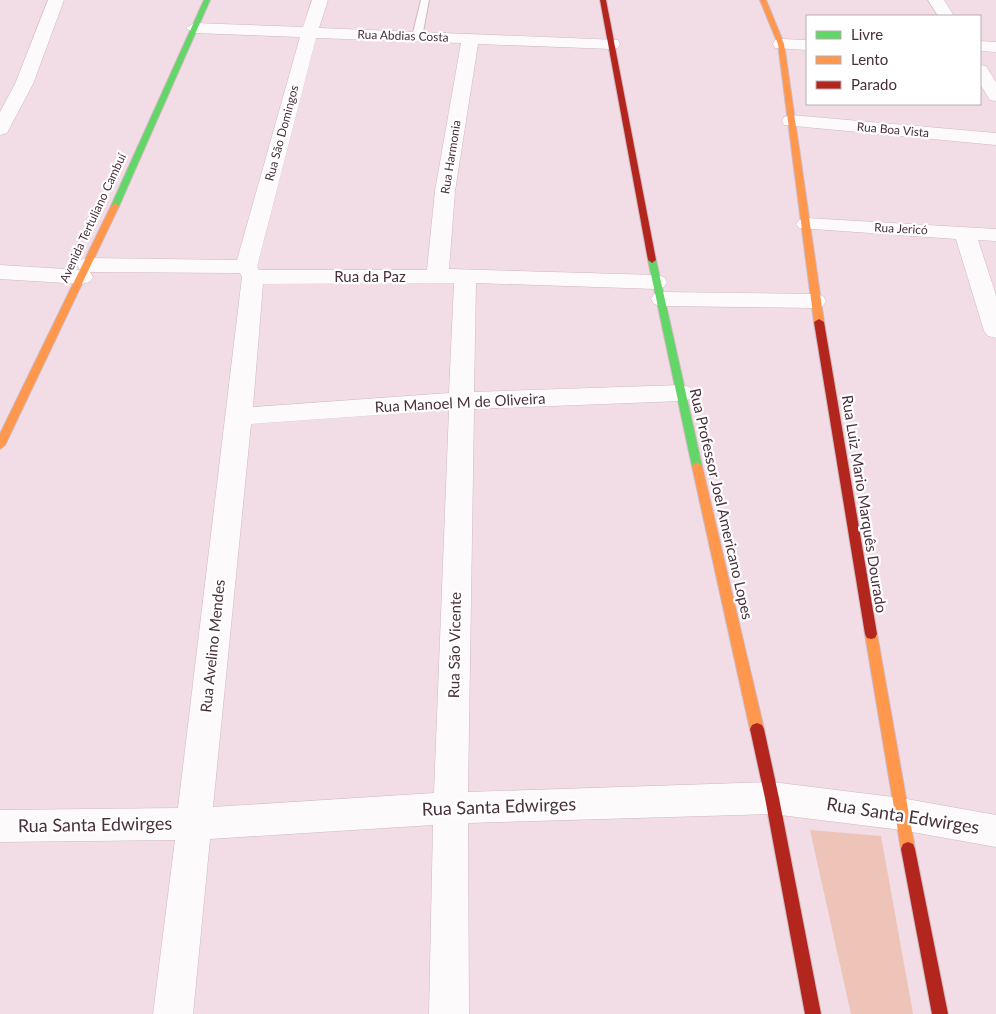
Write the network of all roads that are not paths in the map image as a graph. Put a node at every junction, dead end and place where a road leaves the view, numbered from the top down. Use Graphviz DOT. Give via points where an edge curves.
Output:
graph roads {
  1 [pos="56,0"];
  2 [pos="207,0"];
  3 [pos="320,0"];
  4 [pos="425,0"];
  5 [pos="603,0"];
  6 [pos="764,0"];
  7 [pos="936,0"];
  8 [pos="945,15"];
  9 [pos="194,28"];
  10 [pos="309,33"];
  11 [pos="417,36"];
  12 [pos="470,39"];
  13 [pos="612,44"];
  14 [pos="781,44"];
  15 [pos="806,45"];
  16 [pos="981,46"];
  17 [pos="996,47"];
  18 [pos="981,72"];
  19 [pos="996,96"];
  20 [pos="790,121"];
  21 [pos="0,129"];
  22 [pos="996,139"];
  23 [pos="806,224"];
  24 [pos="964,233"];
  25 [pos="996,235"];
  26 [pos="85,271"];
  27 [pos="0,272"];
  28 [pos="249,272"];
  29 [pos="451,276"];
  30 [pos="659,290"];
  31 [pos="815,301"];
  32 [pos="996,331"];
  33 [pos="681,393"];
  34 [pos="462,401"];
  35 [pos="239,416"];
  36 [pos="0,445"];
  37 [pos="772,798"];
  38 [pos="451,808"];
  39 [pos="901,814"];
  40 [pos="193,824"];
  41 [pos="0,826"];
  42 [pos="996,831"];
  43 [pos="173,1014"];
  44 [pos="449,1014"];
  45 [pos="813,1014"];
  46 [pos="940,1014"];
  1 -- 21 [label="street" via="24,84"];
  2 -- 9 [label="street, Avenida Tertuliano Cambuí"];
  3 -- 10 [label="street, Rua São Domingos"];
  4 -- 11 [label="lane"];
  5 -- 13 [label="street, Rua Professor Joel Americano Lopes"];
  6 -- 14 [label="street, Rua Luiz Mario Marquês Dourado"];
  7 -- 8 [label="street"];
  9 -- 10 [label="street, Rua Abdias Costa"];
  9 -- 26 [label="street, Avenida Tertuliano Cambuí"];
  10 -- 11 [label="street, Rua Abdias Costa"];
  10 -- 28 [label="street, Rua São Domingos"];
  11 -- 12 [label="street, Rua Abdias Costa"];
  12 -- 13 [label="street, Rua Abdias Costa"];
  12 -- 29 [label="street, Rua Harmonia" via="446,191"];
  13 -- 30 [label="street, Rua Professor Joel Americano Lopes"];
  14 -- 15 [label="street"];
  14 -- 20 [label="street, Rua Luiz Mario Marquês Dourado"];
  16 -- 17 [label="street"];
  18 -- 19 [label="street"];
  20 -- 22 [label="street, Rua Boa Vista"];
  20 -- 23 [label="street, Rua Luiz Mario Marquês Dourado"];
  23 -- 24 [label="street, Rua Jericó"];
  23 -- 31 [label="street, Rua Luiz Mario Marquês Dourado"];
  24 -- 25 [label="street, Rua Jericó"];
  24 -- 32 [label="street"];
  26 -- 27 [label="street, Rua da Paz"];
  26 -- 28 [label="street, Rua da Paz"];
  26 -- 36 [label="street, Avenida Tertuliano Cambuí"];
  28 -- 29 [label="street, Rua da Paz"];
  28 -- 35 [label="street, Rua Avelino Mendes"];
  29 -- 30 [label="street, Rua da Paz"];
  29 -- 34 [label="street, Rua São Vicente"];
  30 -- 31 [label="street, Rua da Paz"];
  30 -- 33 [label="street, Rua Professor Joel Americano Lopes"];
  31 -- 39 [label="street, Rua Luiz Mario Marquês Dourado"];
  33 -- 34 [label="street, Rua Manoel M de Oliveira"];
  33 -- 37 [label="street, Rua Professor Joel Americano Lopes"];
  34 -- 35 [label="street, Rua Manoel M de Oliveira"];
  34 -- 38 [label="street, Rua São Vicente"];
  35 -- 40 [label="street, Rua Avelino Mendes"];
  37 -- 38 [label="street, Rua Santa Edwirges"];
  37 -- 39 [label="street, Rua Santa Edwirges"];
  37 -- 45 [label="street, Rua Professor Joel Americano Lopes"];
  38 -- 40 [label="street, Rua Santa Edwirges"];
  38 -- 44 [label="street, Rua São Vicente"];
  39 -- 42 [label="street, Rua Santa Edwirges"];
  39 -- 46 [label="street, Rua Luiz Mario Marquês Dourado"];
  40 -- 41 [label="street, Rua Santa Edwirges"];
  40 -- 43 [label="street, Rua Avelino Mendes"];
}
